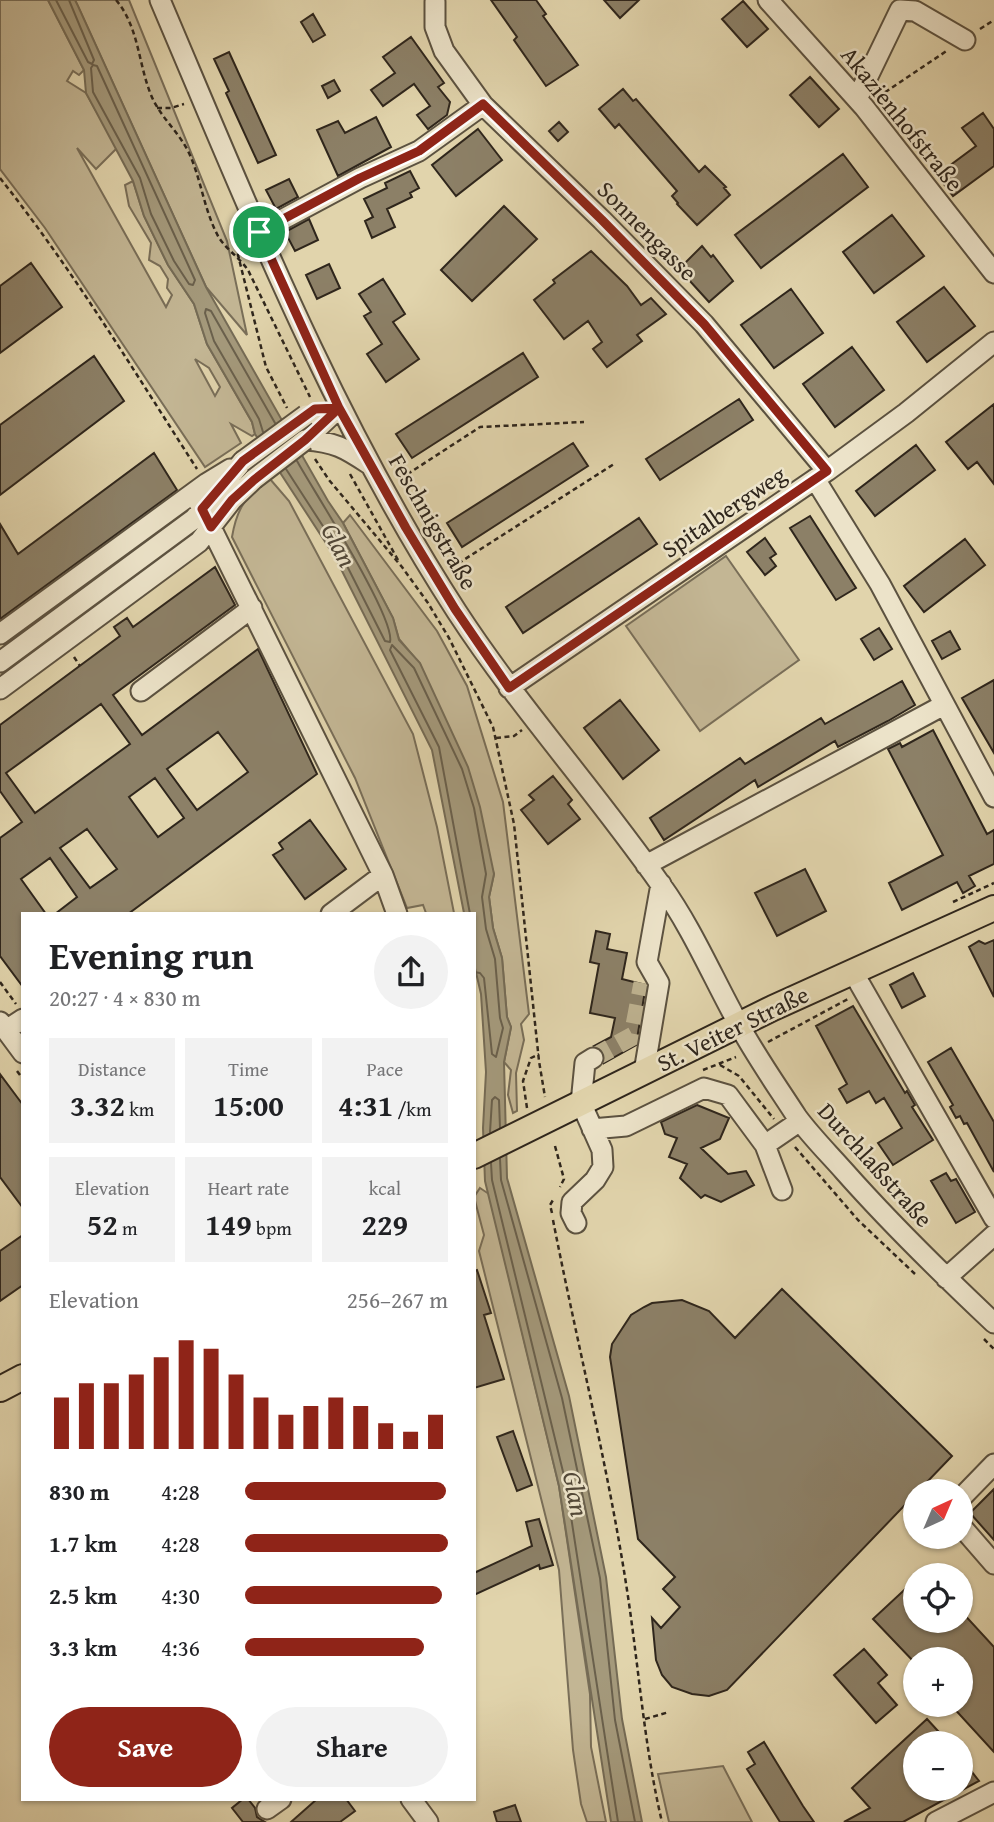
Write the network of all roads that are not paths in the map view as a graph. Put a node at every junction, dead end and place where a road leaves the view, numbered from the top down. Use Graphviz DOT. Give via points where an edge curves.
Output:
graph roads {
  1 [pos="160,0"];
  2 [pos="768,0"];
  3 [pos="435,2"];
  4 [pos="965,40"];
  5 [pos="860,103"];
  6 [pos="483,104"];
  7 [pos="259,232"];
  8 [pos="994,273"];
  9 [pos="994,342"];
  10 [pos="339,408"];
  11 [pos="305,440"];
  12 [pos="373,467"];
  13 [pos="821,475"];
  14 [pos="201,495"];
  15 [pos="211,527"];
  16 [pos="253,608"];
  17 [pos="0,634"];
  18 [pos="0,662"];
  19 [pos="509,688"];
  20 [pos="0,689"];
  21 [pos="141,691"];
  22 [pos="944,705"];
  23 [pos="994,797"];
  24 [pos="646,864"];
  25 [pos="383,875"];
  26 [pos="661,884"];
  27 [pos="994,908"];
  28 [pos="334,912"];
  29 [pos="396,912"];
  30 [pos="647,962"];
  31 [pos="853,972"];
  32 [pos="643,983"];
  33 [pos="21,1019"];
  34 [pos="738,1025"];
  35 [pos="3,1026"];
  36 [pos="21,1050"];
  37 [pos="593,1058"];
  38 [pos="644,1072"];
  39 [pos="581,1103"];
  40 [pos="800,1121"];
  41 [pos="592,1129"];
  42 [pos="765,1145"];
  43 [pos="476,1155"];
  44 [pos="782,1191"];
  45 [pos="994,1218"];
  46 [pos="576,1223"];
  47 [pos="994,1235"];
  48 [pos="946,1278"];
  49 [pos="994,1323"];
  50 [pos="21,1378"];
  51 [pos="0,1389"];
  52 [pos="994,1464"];
  53 [pos="973,1485"];
  54 [pos="973,1540"];
  55 [pos="994,1564"];
  56 [pos="994,1792"];
  57 [pos="412,1801"];
  58 [pos="428,1822"];
  59 [pos="936,1822"];
  1 -- 7 [label="street, Feschnigstraße"];
  2 -- 5 [label="street, Akazienhofstraße"];
  3 -- 6 [label="street, Sonnengasse" via="435,27 444,51"];
  4 -- 5 [label="street" via="915,11 900,10"];
  5 -- 8 [label="street, Akazienhofstraße"];
  6 -- 7 [label="street" via="419,151"];
  6 -- 13 [label="street, Sonnengasse" via="704,324"];
  7 -- 10 [label="street, Feschnigstraße"];
  9 -- 13 [label="street, Spitalbergweg"];
  10 -- 11 [label="street"];
  10 -- 12 [label="street, Feschnigstraße"];
  10 -- 14 [label="street, bridge" via="297,413"];
  11 -- 12 [label="street" via="332,442"];
  11 -- 15 [label="street, bridge" via="232,500"];
  12 -- 19 [label="street, Feschnigstraße" via="436,577"];
  13 -- 19 [label="street, Spitalbergweg"];
  13 -- 22 [label="street, Sonnengasse"];
  14 -- 15 [label="street"];
  14 -- 17 [label="street"];
  14 -- 18 [label="street" via="194,519"];
  15 -- 16 [label="street"];
  15 -- 20 [label="street" via="199,542"];
  16 -- 21 [label="street"];
  16 -- 25 [label="street"];
  19 -- 24 [label="street, Feschnigstraße"];
  22 -- 23 [label="street, Sonnengasse"];
  22 -- 24 [label="street"];
  24 -- 26 [label="street, Feschnigstraße"];
  25 -- 28 [label="street"];
  25 -- 29 [label="street"];
  26 -- 30 [label="street"];
  26 -- 34 [label="street, Feschnigstraße" via="688,924"];
  27 -- 31 [label="main road, St. Veiter Straße"];
  30 -- 32 [label="street"];
  30 -- 38 [label="street" via="659,983"];
  31 -- 34 [label="main road, St. Veiter Straße"];
  31 -- 45 [label="street"];
  33 -- 35 [label="street"];
  34 -- 38 [label="main road, St. Veiter Straße"];
  34 -- 40 [label="street, Durchlaßstraße"];
  35 -- 36 [label="street"];
  37 -- 39 [label="street" via="585,1063"];
  38 -- 39 [label="main road, St. Veiter Straße"];
  39 -- 41 [label="street"];
  39 -- 43 [label="main road, St. Veiter Straße"];
  40 -- 42 [label="street"];
  40 -- 48 [label="street, Durchlaßstraße"];
  41 -- 42 [label="street" via="626,1126 704,1088 727,1095"];
  41 -- 46 [label="street" via="602,1150 603,1167 572,1202"];
  42 -- 44 [label="street"];
  47 -- 48 [label="street"];
  48 -- 49 [label="street, Durchlaßstraße"];
  50 -- 51 [label="main road"];
  52 -- 53 [label="street"];
  54 -- 55 [label="street"];
  56 -- 59 [label="street"];
  57 -- 58 [label="street"];
}
